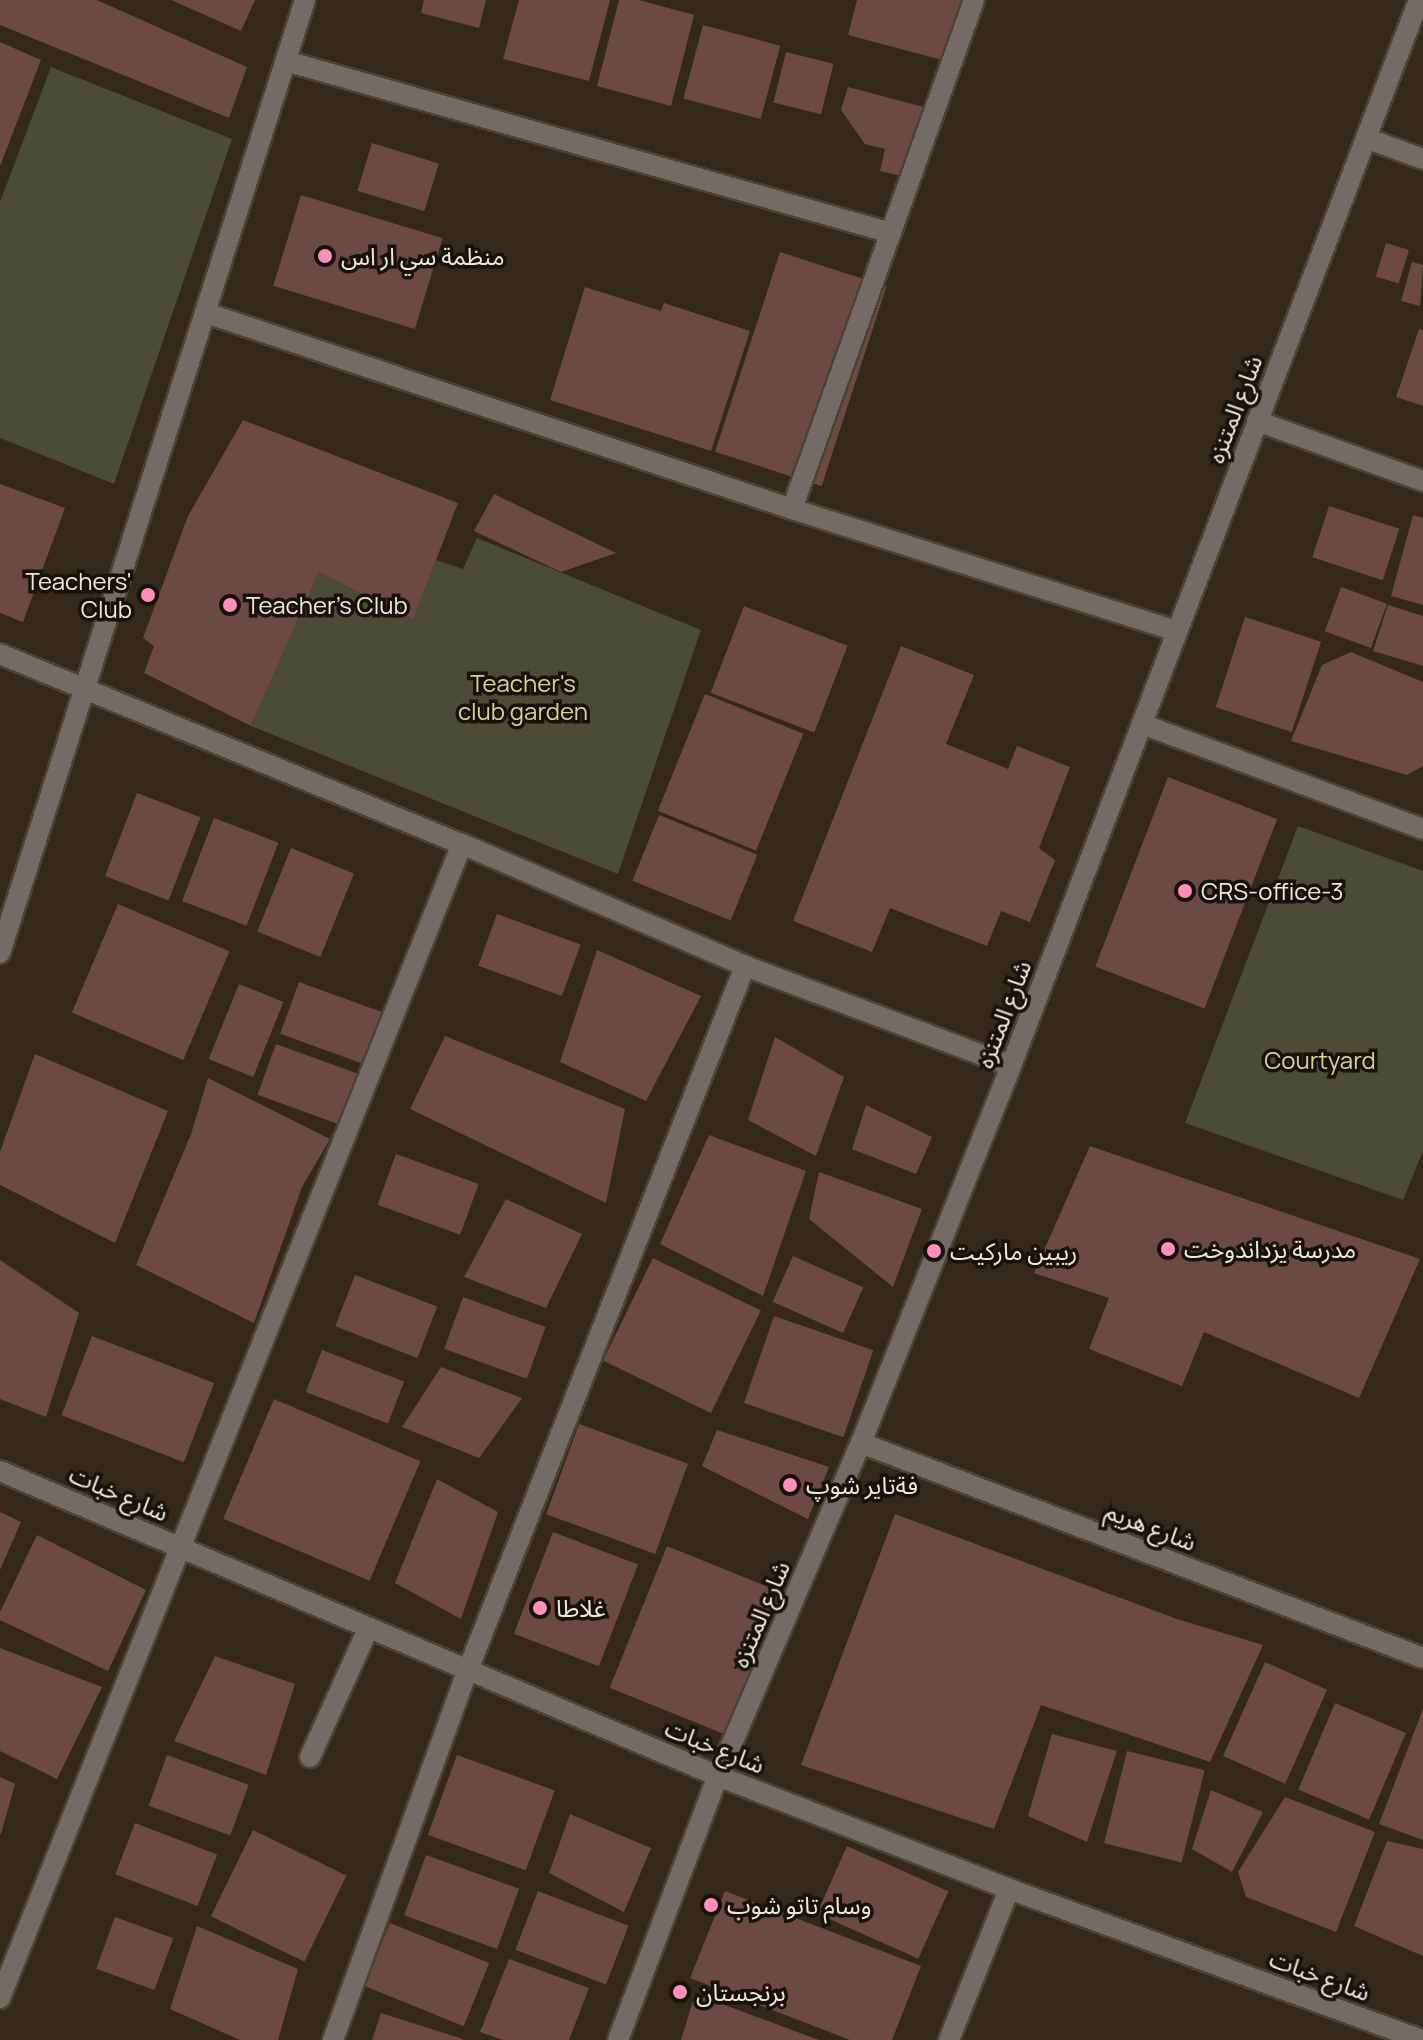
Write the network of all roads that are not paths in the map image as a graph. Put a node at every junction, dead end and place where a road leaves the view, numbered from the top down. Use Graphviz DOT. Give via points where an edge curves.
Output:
graph roads {
  1 [pos="305,0"];
  2 [pos="974,0"];
  3 [pos="1419,0"];
  4 [pos="286,61"];
  5 [pos="1366,138"];
  6 [pos="1423,159"];
  7 [pos="891,233"];
  8 [pos="206,313"];
  9 [pos="1257,421"];
  10 [pos="1423,481"];
  11 [pos="792,509"];
  12 [pos="1177,631"];
  13 [pos="0,654"];
  14 [pos="85,688"];
  15 [pos="1142,724"];
  16 [pos="1423,829"];
  17 [pos="462,844"];
  18 [pos="0,953"];
  19 [pos="745,966"];
  20 [pos="1011,1066"];
  21 [pos="861,1443"];
  22 [pos="0,1471"];
  23 [pos="180,1547"];
  24 [pos="368,1629"];
  25 [pos="1423,1658"];
  26 [pos="468,1670"];
  27 [pos="310,1757"];
  28 [pos="718,1776"];
  29 [pos="1009,1889"];
  30 [pos="0,1998"];
  31 [pos="333,2040"];
  32 [pos="618,2040"];
  33 [pos="949,2040"];
  34 [pos="1422,2040"];
  1 -- 4 [label="street"];
  2 -- 7 [label="street"];
  3 -- 5 [label="street, شارع المتنزه"];
  4 -- 7 [label="street"];
  4 -- 8 [label="street"];
  5 -- 6 [label="street"];
  5 -- 9 [label="street, شارع المتنزه"];
  7 -- 11 [label="street"];
  8 -- 11 [label="street"];
  8 -- 14 [label="street"];
  9 -- 10 [label="street"];
  9 -- 12 [label="street, شارع المتنزه"];
  11 -- 12 [label="street"];
  12 -- 15 [label="street, شارع المتنزه"];
  13 -- 14 [label="street"];
  14 -- 17 [label="street"];
  14 -- 18 [label="street"];
  15 -- 16 [label="street"];
  15 -- 20 [label="street, شارع المتنزه"];
  17 -- 19 [label="street"];
  17 -- 23 [label="street"];
  19 -- 20 [label="street"];
  19 -- 26 [label="street"];
  20 -- 21 [label="street, شارع المتنزه"];
  21 -- 25 [label="street, شارع هريم"];
  21 -- 28 [label="street, شارع المتنزه"];
  22 -- 23 [label="street, شارع خبات"];
  23 -- 24 [label="street, شارع خبات"];
  23 -- 30 [label="street"];
  24 -- 26 [label="street, شارع خبات"];
  24 -- 27 [label="street"];
  26 -- 28 [label="street, شارع خبات"];
  26 -- 31 [label="street"];
  28 -- 29 [label="street, شارع خبات"];
  28 -- 32 [label="street, شارع المتنزه"];
  29 -- 33 [label="street"];
  29 -- 34 [label="street, شارع خبات"];
}
